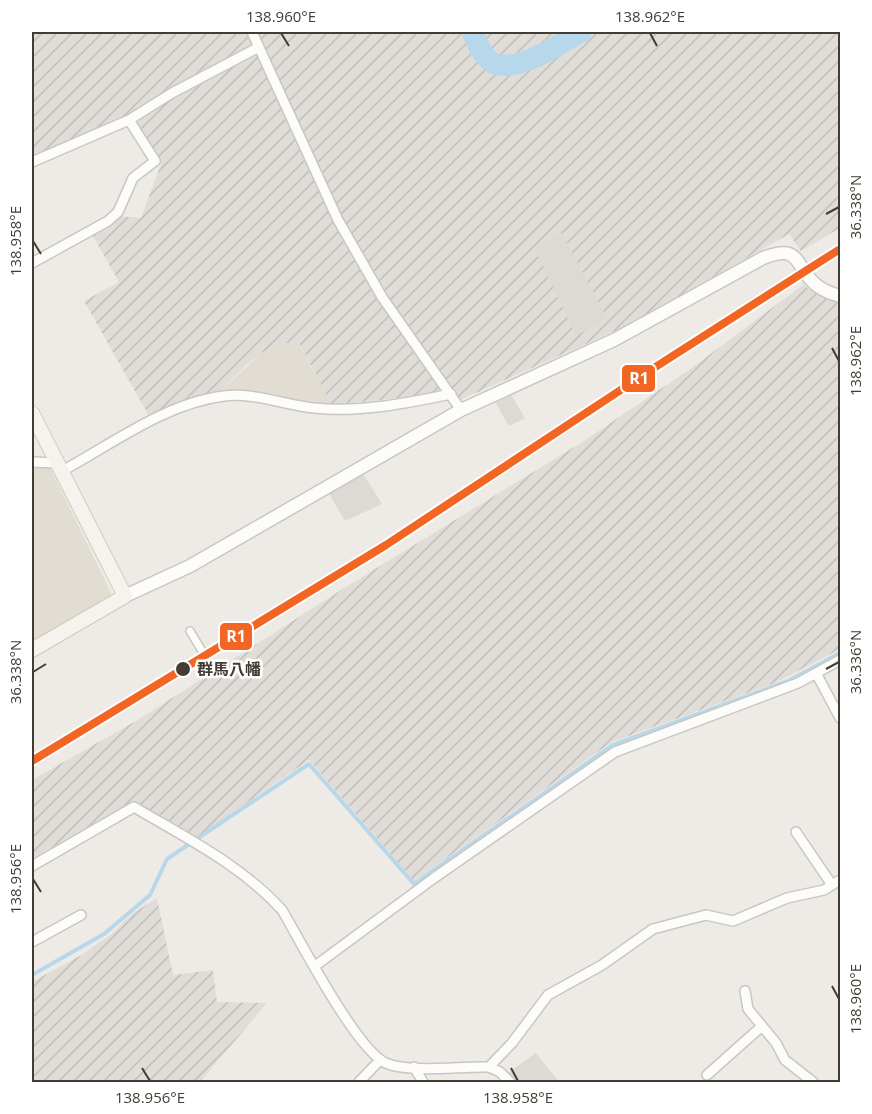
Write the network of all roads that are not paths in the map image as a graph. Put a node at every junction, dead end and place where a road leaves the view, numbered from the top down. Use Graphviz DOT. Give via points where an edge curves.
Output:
graph roads {
  1 [pos="252,32"];
  2 [pos="259,47"];
  3 [pos="129,120"];
  4 [pos="32,162"];
  5 [pos="32,263"];
  6 [pos="840,296"];
  7 [pos="451,394"];
  8 [pos="461,410"];
  9 [pos="32,413"];
  10 [pos="32,462"];
  11 [pos="60,467"];
  12 [pos="125,596"];
  13 [pos="190,631"];
  14 [pos="32,650"];
  15 [pos="202,651"];
  16 [pos="840,660"];
  17 [pos="816,673"];
  18 [pos="840,718"];
  19 [pos="796,832"];
  20 [pos="32,866"];
  21 [pos="836,882"];
  22 [pos="81,915"];
  23 [pos="32,942"];
  24 [pos="315,966"];
  25 [pos="745,991"];
  26 [pos="762,1026"];
  27 [pos="380,1060"];
  28 [pos="414,1067"];
  29 [pos="489,1067"];
  30 [pos="707,1075"];
  31 [pos="359,1083"];
  32 [pos="423,1083"];
  33 [pos="510,1083"];
  34 [pos="813,1083"];
  1 -- 2 [label="street"];
  2 -- 3 [label="street"];
  2 -- 7 [label="street" via="338,220 382,297"];
  3 -- 4 [label="street"];
  3 -- 5 [label="street" via="155,161 133,178 118,212 108,221"];
  6 -- 8 [label="street" via="815,284 792,254 776,253 614,340"];
  7 -- 8 [label="street"];
  7 -- 11 [label="street" via="337,409 236,395 210,398 166,414"];
  8 -- 12 [label="street" via="190,566"];
  9 -- 11 [label="main road"];
  10 -- 11 [label="street"];
  11 -- 12 [label="main road"];
  12 -- 14 [label="main road"];
  13 -- 15 [label="street"];
  16 -- 17 [label="street"];
  17 -- 18 [label="street"];
  17 -- 24 [label="street" via="615,752"];
  19 -- 21 [label="street"];
  20 -- 24 [label="street" via="134,807 225,860 267,894 282,910"];
  21 -- 29 [label="street" via="824,891 787,898 733,921 706,915 653,929 602,965 548,995"];
  22 -- 23 [label="street"];
  24 -- 27 [label="street" via="357,1035"];
  25 -- 26 [label="street" via="748,1009"];
  26 -- 30 [label="street"];
  26 -- 34 [label="street" via="785,1060"];
  27 -- 28 [label="street"];
  27 -- 31 [label="street"];
  28 -- 29 [label="street"];
  28 -- 32 [label="street"];
  29 -- 33 [label="street"];
}
